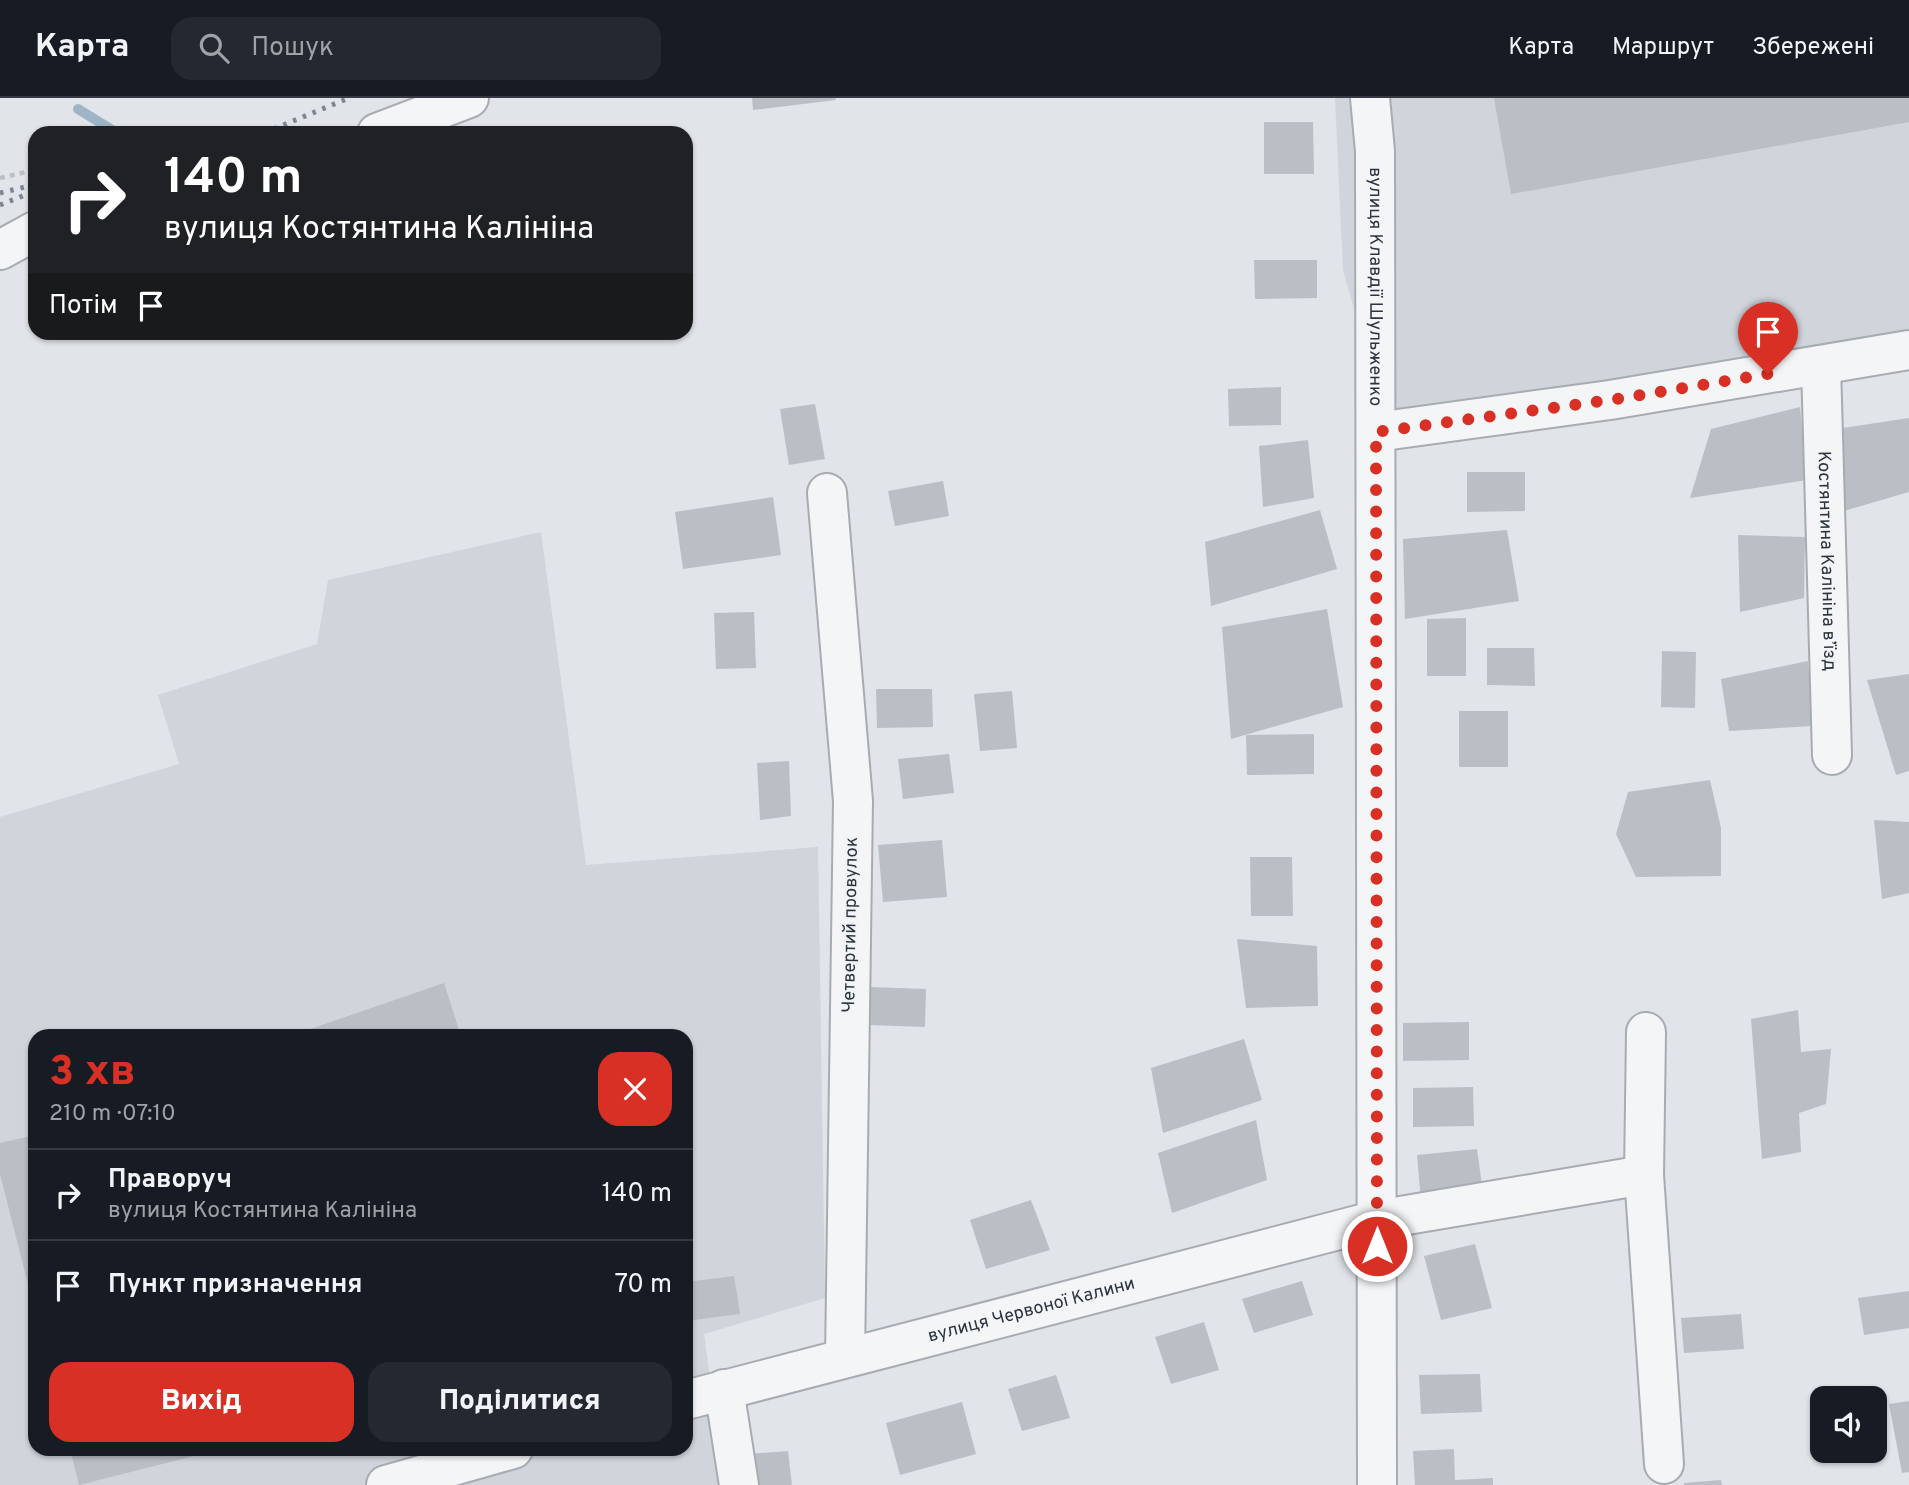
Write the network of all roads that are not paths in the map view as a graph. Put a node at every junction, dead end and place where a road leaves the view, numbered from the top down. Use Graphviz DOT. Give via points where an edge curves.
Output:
graph roads {
  1 [pos="469,98"];
  2 [pos="1370,98"];
  3 [pos="395,126"];
  4 [pos="28,235"];
  5 [pos="0,250"];
  6 [pos="1909,350"];
  7 [pos="1821,365"];
  8 [pos="1376,432"];
  9 [pos="827,493"];
  10 [pos="1832,755"];
  11 [pos="1646,1032"];
  12 [pos="1644,1175"];
  13 [pos="1377,1220"];
  14 [pos="845,1358"];
  15 [pos="724,1389"];
  16 [pos="693,1398"];
  17 [pos="488,1456"];
  18 [pos="1664,1464"];
  19 [pos="386,1485"];
  20 [pos="739,1485"];
  21 [pos="1377,1485"];
  1 -- 3 [label="street"];
  2 -- 8 [label="street, вулиця Клавдії Шульженко" via="1375,151"];
  4 -- 5 [label="street"];
  6 -- 7 [label="street"];
  7 -- 8 [label="street"];
  7 -- 10 [label="street, Костянтина Калініна в’їзд"];
  8 -- 13 [label="street, вулиця Клавдії Шульженко"];
  9 -- 14 [label="street, Четвертий провулок" via="853,802"];
  11 -- 12 [label="street"];
  12 -- 13 [label="street, вулиця Червоної Калини"];
  12 -- 18 [label="street"];
  13 -- 14 [label="street, вулиця Червоної Калини"];
  13 -- 21 [label="street, вулиця Клавдії Шульженко"];
  14 -- 15 [label="street, вулиця Червоної Калини"];
  15 -- 16 [label="street, вулиця Червоної Калини"];
  15 -- 20 [label="street"];
  17 -- 19 [label="street"];
}
